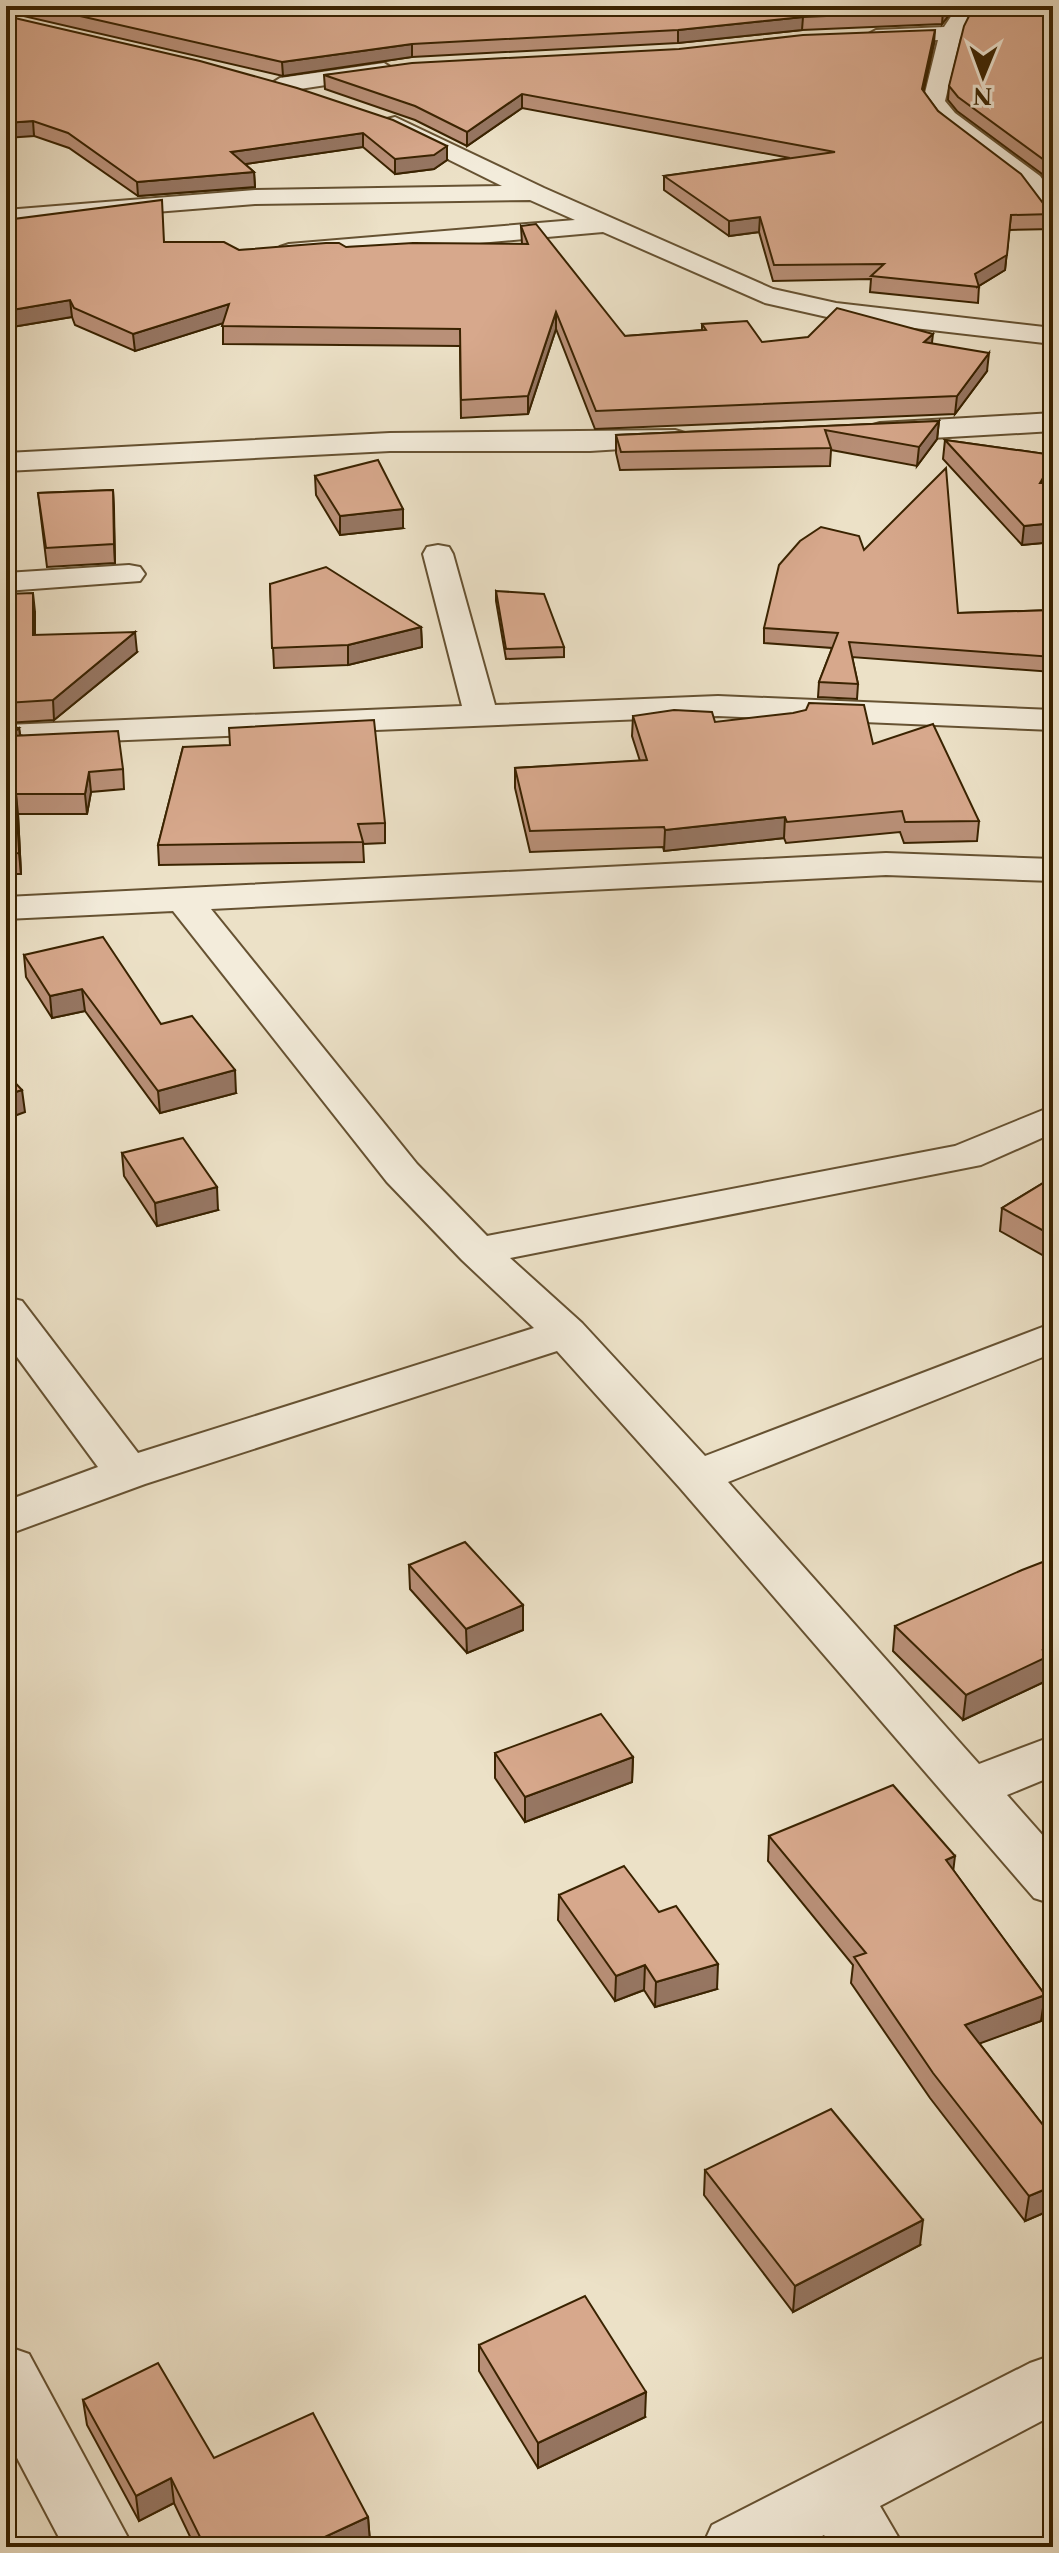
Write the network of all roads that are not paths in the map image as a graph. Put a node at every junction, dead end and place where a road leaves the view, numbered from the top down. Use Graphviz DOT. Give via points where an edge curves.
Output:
graph roads {
  1 [pos="969,6"];
  2 [pos="953,33"];
  3 [pos="847,37"];
  4 [pos="403,68"];
  5 [pos="249,78"];
  6 [pos="280,85"];
  7 [pos="331,101"];
  8 [pos="368,114"];
  9 [pos="535,193"];
  10 [pos="1053,211"];
  11 [pos="6,217"];
  12 [pos="609,224"];
  13 [pos="270,253"];
  14 [pos="1053,336"];
  15 [pos="1053,422"];
  16 [pos="846,433"];
  17 [pos="707,437"];
  18 [pos="6,462"];
  19 [pos="438,554"];
  20 [pos="129,574"];
  21 [pos="6,582"];
  22 [pos="481,715"];
  23 [pos="1053,720"];
  24 [pos="6,735"];
  25 [pos="1053,870"];
  26 [pos="183,899"];
  27 [pos="6,908"];
  28 [pos="1053,1118"];
  29 [pos="477,1251"];
  30 [pos="6,1311"];
  31 [pos="566,1333"];
  32 [pos="1053,1337"];
  33 [pos="128,1473"];
  34 [pos="697,1477"];
  35 [pos="6,1519"];
  36 [pos="1053,1755"];
  37 [pos="969,1789"];
  38 [pos="1053,1883"];
  39 [pos="6,2374"];
  40 [pos="1053,2383"];
  41 [pos="853,2521"];
  42 [pos="99,2547"];
  43 [pos="736,2547"];
  1 -- 2 [label="street"];
  2 -- 3 [label="street"];
  2 -- 10 [label="street" via="934,101 939,110 1031,181"];
  4 -- 6 [label="street"];
  5 -- 6 [label="street"];
  6 -- 7 [label="street"];
  8 -- 9 [label="street"];
  9 -- 11 [label="street" via="255,197"];
  9 -- 12 [label="street"];
  12 -- 13 [label="street"];
  12 -- 14 [label="street" via="765,295 849,313"];
  15 -- 16 [label="street"];
  17 -- 18 [label="street" via="390,442"];
  19 -- 22 [label="street"];
  20 -- 21 [label="street"];
  22 -- 23 [label="street" via="718,706"];
  22 -- 24 [label="street"];
  25 -- 26 [label="street" via="886,864"];
  26 -- 27 [label="street"];
  26 -- 29 [label="street" via="402,1173"];
  28 -- 29 [label="street" via="966,1156"];
  29 -- 31 [label="street"];
  30 -- 33 [label="street"];
  31 -- 33 [label="street"];
  31 -- 34 [label="street"];
  32 -- 34 [label="street"];
  33 -- 35 [label="street"];
  34 -- 37 [label="street"];
  36 -- 37 [label="street"];
  37 -- 38 [label="street"];
  39 -- 42 [label="street"];
  40 -- 41 [label="street"];
  41 -- 43 [label="street"];
}
